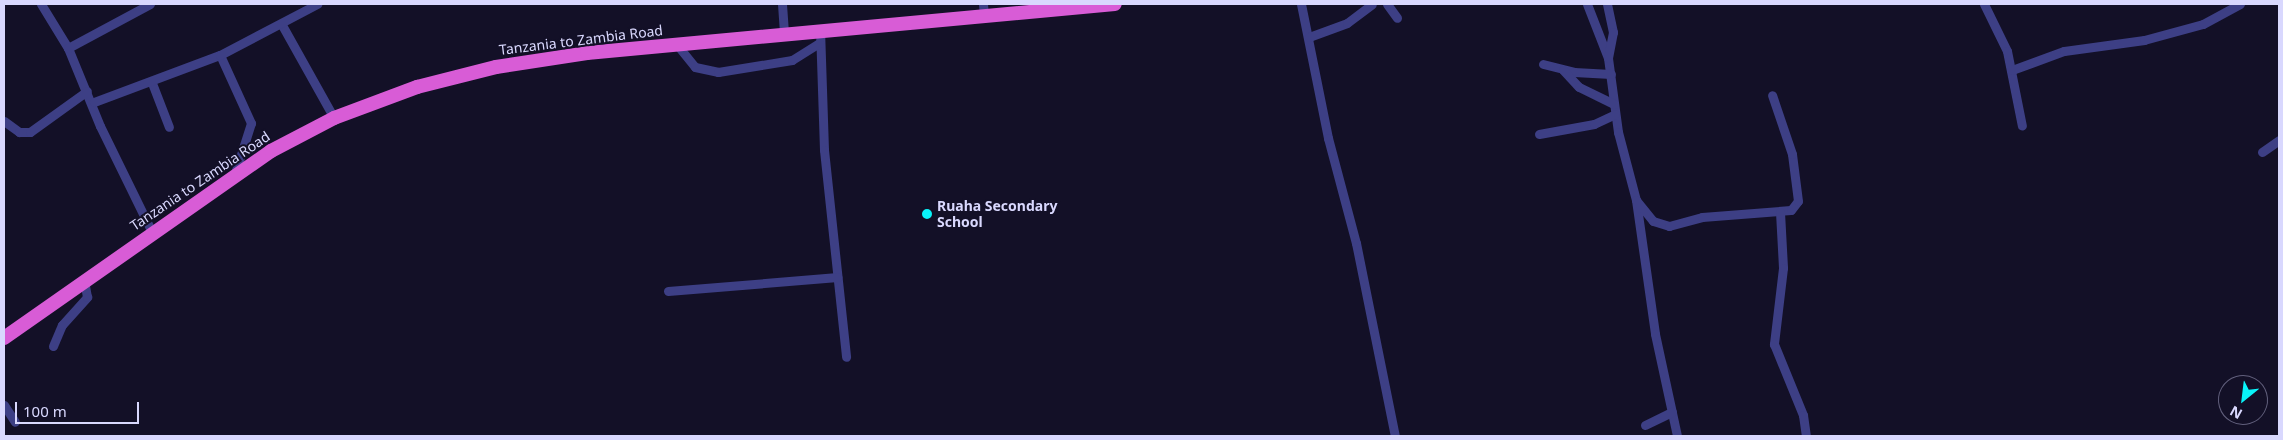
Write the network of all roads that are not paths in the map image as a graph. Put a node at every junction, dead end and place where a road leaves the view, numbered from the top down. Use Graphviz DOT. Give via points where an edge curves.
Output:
graph roads {
  1 [pos="41,4"];
  2 [pos="150,4"];
  3 [pos="318,4"];
  4 [pos="782,4"];
  5 [pos="1115,4"];
  6 [pos="1301,4"];
  7 [pos="1372,4"];
  8 [pos="1387,4"];
  9 [pos="1587,4"];
  10 [pos="1607,4"];
  11 [pos="1984,4"];
  12 [pos="2240,4"];
  13 [pos="132,8"];
  14 [pos="984,10"];
  15 [pos="1397,18"];
  16 [pos="282,25"];
  17 [pos="820,29"];
  18 [pos="784,34"];
  19 [pos="1309,36"];
  20 [pos="819,43"];
  21 [pos="678,46"];
  22 [pos="68,48"];
  23 [pos="220,55"];
  24 [pos="1608,58"];
  25 [pos="1542,64"];
  26 [pos="1563,70"];
  27 [pos="2012,70"];
  28 [pos="1610,74"];
  29 [pos="152,83"];
  30 [pos="87,91"];
  31 [pos="1772,95"];
  32 [pos="94,102"];
  33 [pos="1614,104"];
  34 [pos="1615,114"];
  35 [pos="334,118"];
  36 [pos="4,121"];
  37 [pos="168,126"];
  38 [pos="2022,126"];
  39 [pos="1539,134"];
  40 [pos="2279,140"];
  41 [pos="2262,152"];
  42 [pos="235,173"];
  43 [pos="1636,200"];
  44 [pos="1780,212"];
  45 [pos="152,232"];
  46 [pos="837,277"];
  47 [pos="84,280"];
  48 [pos="668,291"];
  49 [pos="4,338"];
  50 [pos="53,346"];
  51 [pos="846,356"];
  52 [pos="4,405"];
  53 [pos="1672,412"];
  54 [pos="15,422"];
  55 [pos="1645,425"];
  56 [pos="1395,436"];
  57 [pos="1676,436"];
  58 [pos="1806,436"];
  1 -- 22 [label="street"];
  2 -- 13 [label="street"];
  3 -- 16 [label="street"];
  4 -- 18 [label="street"];
  5 -- 14 [label="highway, Tanzania to Zambia Road"];
  6 -- 19 [label="street"];
  7 -- 19 [label="street" via="1347,22"];
  8 -- 15 [label="street"];
  9 -- 24 [label="street"];
  10 -- 24 [label="street" via="1613,32"];
  11 -- 27 [label="street"];
  12 -- 27 [label="street" via="2203,24 2144,40 2064,51"];
  13 -- 22 [label="street"];
  14 -- 17 [label="highway, Tanzania to Zambia Road"];
  16 -- 23 [label="street"];
  16 -- 35 [label="street"];
  17 -- 18 [label="highway, Tanzania to Zambia Road"];
  17 -- 20 [label="street"];
  18 -- 21 [label="highway, Tanzania to Zambia Road"];
  19 -- 56 [label="street"];
  20 -- 21 [label="street" via="792,60 718,72 695,67"];
  20 -- 46 [label="street"];
  21 -- 35 [label="highway, Tanzania to Zambia Road" via="587,53 459,74"];
  22 -- 30 [label="street"];
  23 -- 29 [label="street"];
  23 -- 42 [label="street" via="251,123"];
  24 -- 28 [label="street"];
  25 -- 26 [label="street"];
  26 -- 28 [label="street"];
  26 -- 33 [label="street" via="1579,87"];
  27 -- 38 [label="street"];
  28 -- 33 [label="street"];
  29 -- 32 [label="street"];
  29 -- 37 [label="street"];
  30 -- 32 [label="street"];
  30 -- 36 [label="street" via="30,132 19,132"];
  31 -- 44 [label="street" via="1789,142 1798,201 1791,210"];
  32 -- 45 [label="street" via="100,126"];
  33 -- 34 [label="street"];
  34 -- 39 [label="street" via="1594,124"];
  34 -- 43 [label="street"];
  35 -- 42 [label="highway, Tanzania to Zambia Road"];
  40 -- 41 [label="street"];
  42 -- 45 [label="highway, Tanzania to Zambia Road"];
  43 -- 44 [label="street" via="1653,221 1669,226 1702,217"];
  43 -- 53 [label="street" via="1655,334"];
  44 -- 58 [label="street" via="1783,268 1774,344 1803,415"];
  45 -- 47 [label="highway, Tanzania to Zambia Road"];
  46 -- 48 [label="street"];
  46 -- 51 [label="street"];
  47 -- 49 [label="highway, Tanzania to Zambia Road"];
  47 -- 50 [label="street" via="87,297 62,325"];
  52 -- 54 [label="street"];
  53 -- 55 [label="street"];
  53 -- 57 [label="street"];
}
